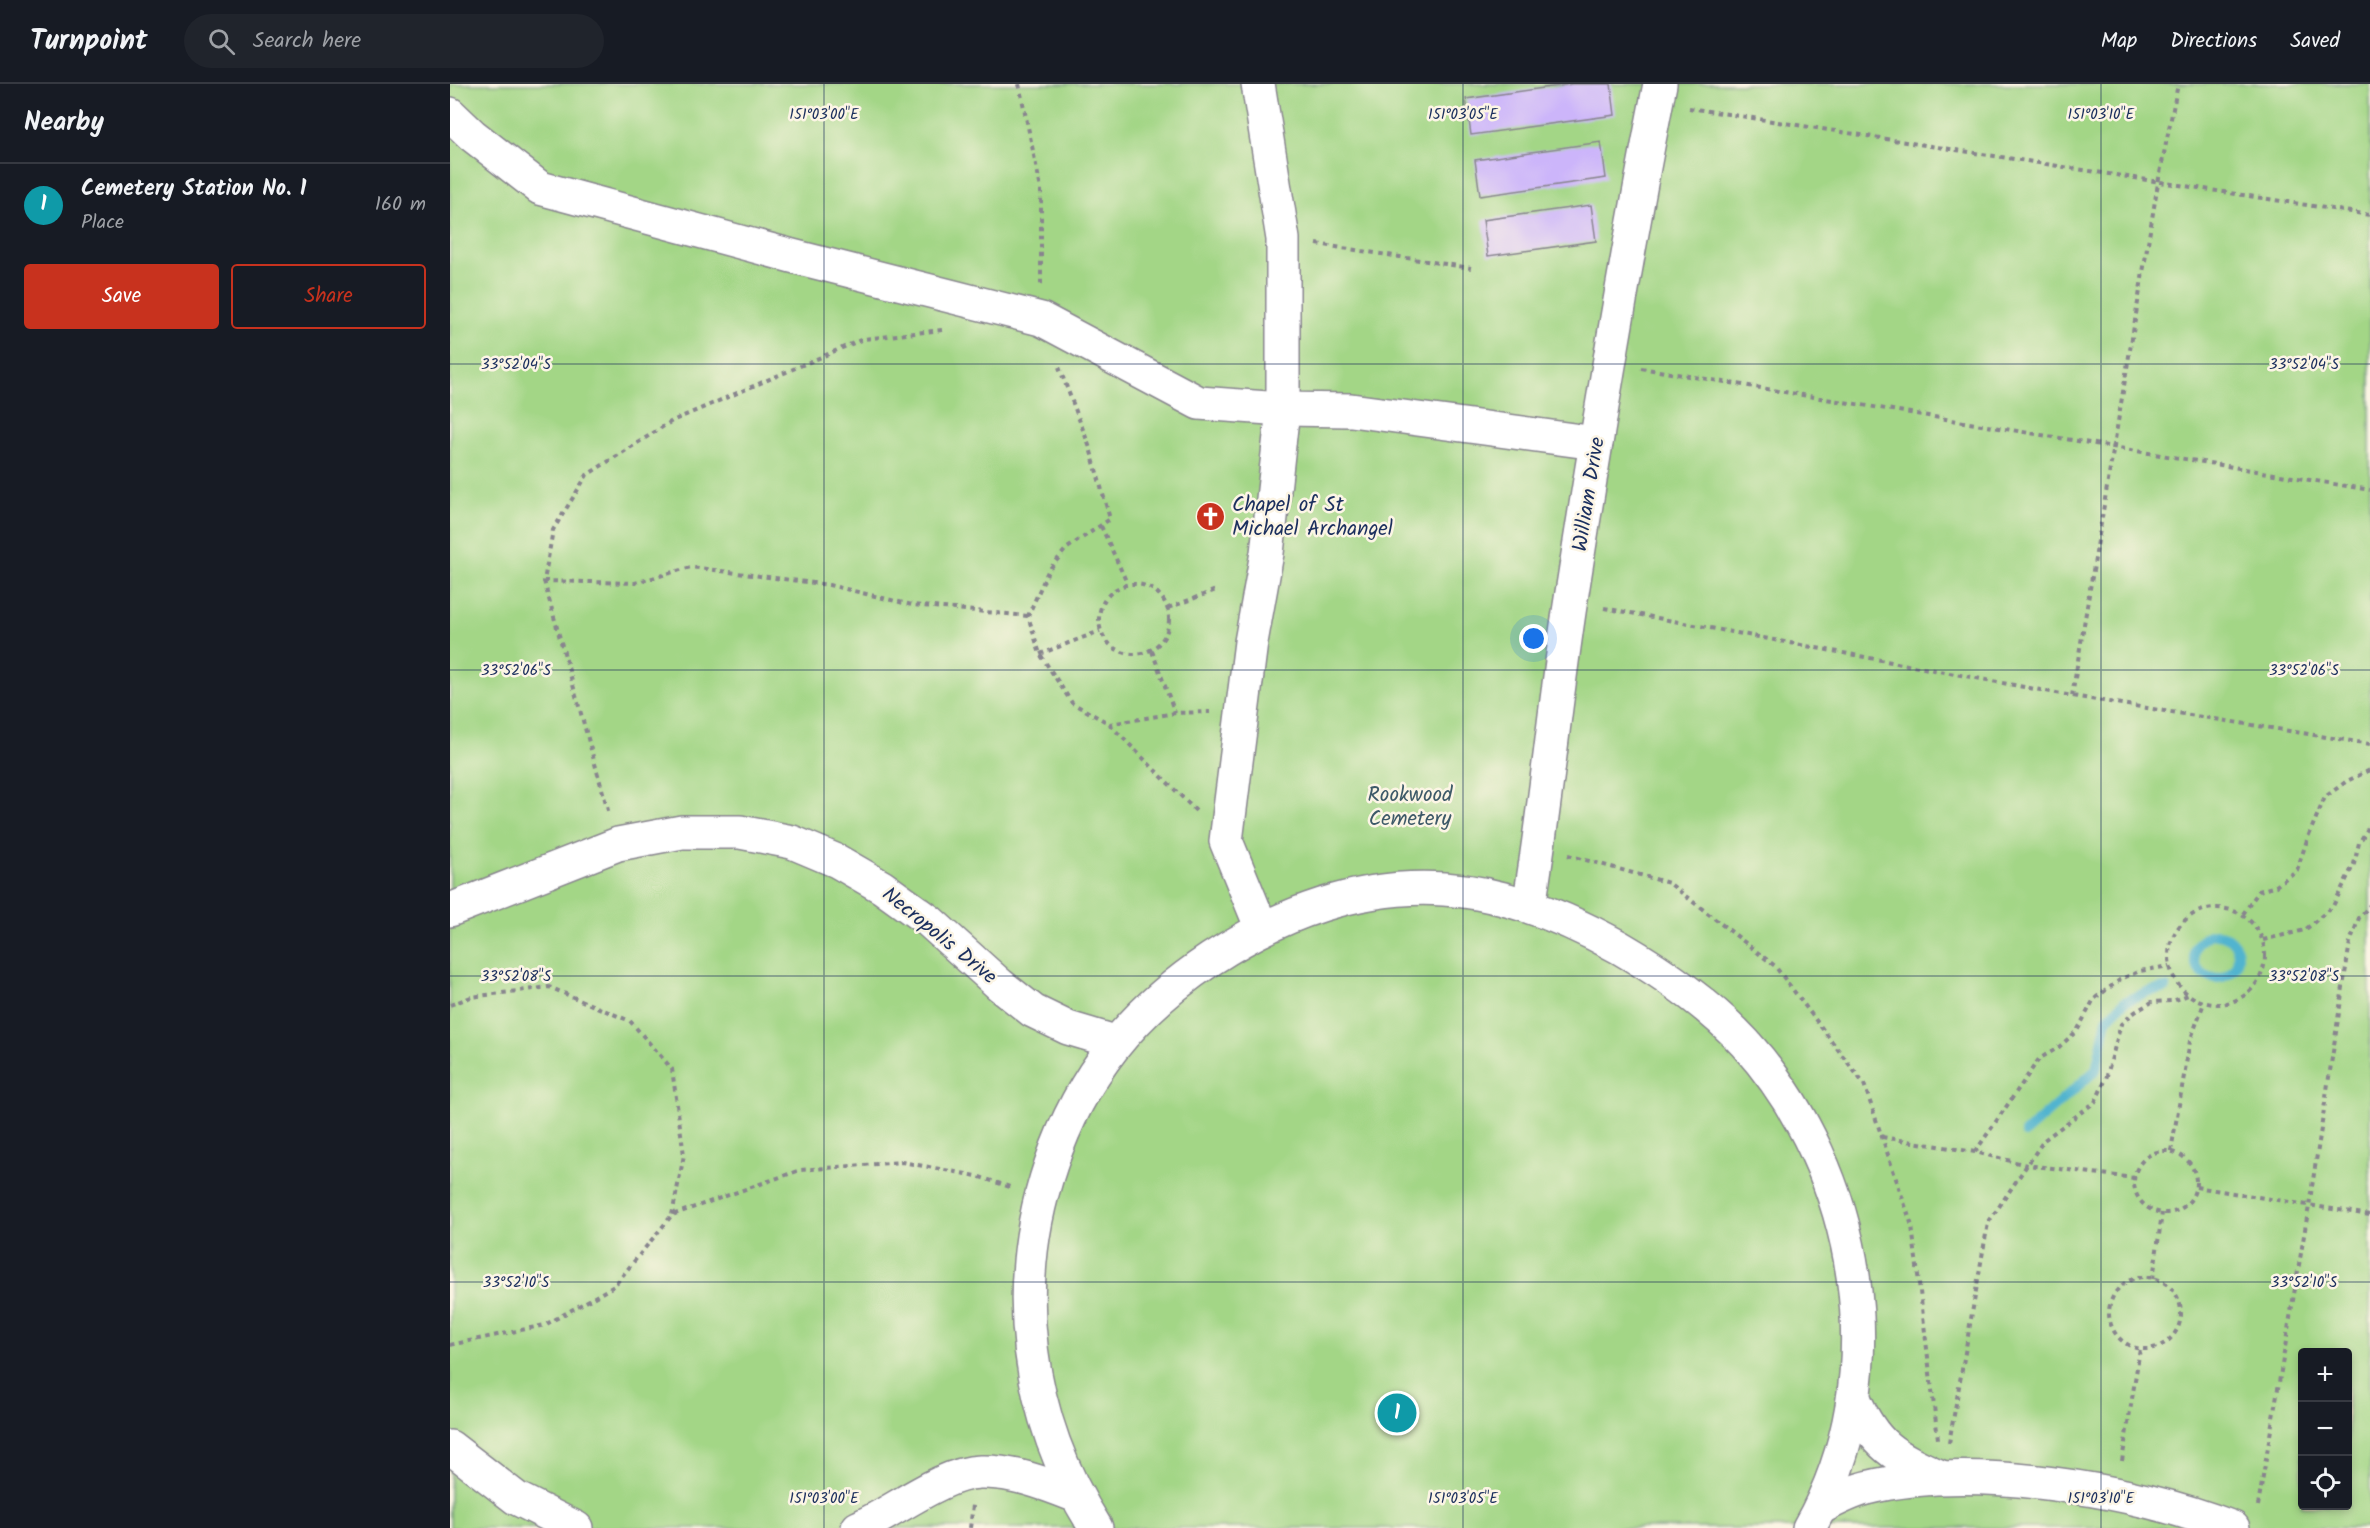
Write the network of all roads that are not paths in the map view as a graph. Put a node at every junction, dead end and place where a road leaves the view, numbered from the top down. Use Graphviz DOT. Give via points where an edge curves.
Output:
graph roads {
  1 [pos="1258,84"];
  2 [pos="1658,93"];
  3 [pos="450,114"];
  4 [pos="1283,409"];
  5 [pos="1596,443"];
  6 [pos="1529,906"];
  7 [pos="450,910"];
  8 [pos="1262,929"];
  9 [pos="1115,1042"];
  10 [pos="1854,1398"];
  11 [pos="450,1447"];
  12 [pos="1942,1478"];
  13 [pos="1074,1495"];
  14 [pos="1814,1518"];
  15 [pos="2244,1522"];
  16 [pos="576,1528"];
  17 [pos="858,1528"];
  18 [pos="1096,1528"];
  1 -- 4 [label="street" via="1283,239"];
  2 -- 5 [label="street, William Drive"];
  3 -- 4 [label="street" via="540,188 1041,319 1199,403"];
  4 -- 5 [label="street" via="1351,410"];
  4 -- 8 [label="street" via="1226,841"];
  5 -- 6 [label="street, William Drive"];
  6 -- 8 [label="street" via="1472,892 1404,889 1333,902"];
  6 -- 10 [label="street" via="1590,931 1666,977 1743,1041 1791,1105 1825,1171 1848,1244 1857,1328"];
  7 -- 9 [label="street, Necropolis Drive" via="618,844 682,832 740,832 792,842 837,861 882,887 929,921 1033,1011 1068,1028"];
  8 -- 9 [label="street" via="1195,970"];
  9 -- 13 [label="street" via="1062,1134 1041,1197 1029,1257 1029,1333 1035,1376 1056,1453"];
  10 -- 12 [label="street" via="1862,1419 1889,1450"];
  10 -- 14 [label="street" via="1841,1458"];
  11 -- 16 [label="street" via="516,1498"];
  12 -- 14 [label="street" via="1864,1488"];
  12 -- 15 [label="street" via="2036,1482 2116,1495 2210,1519"];
  13 -- 17 [label="street" via="1022,1477 978,1472 937,1486"];
  13 -- 18 [label="street"];
}
